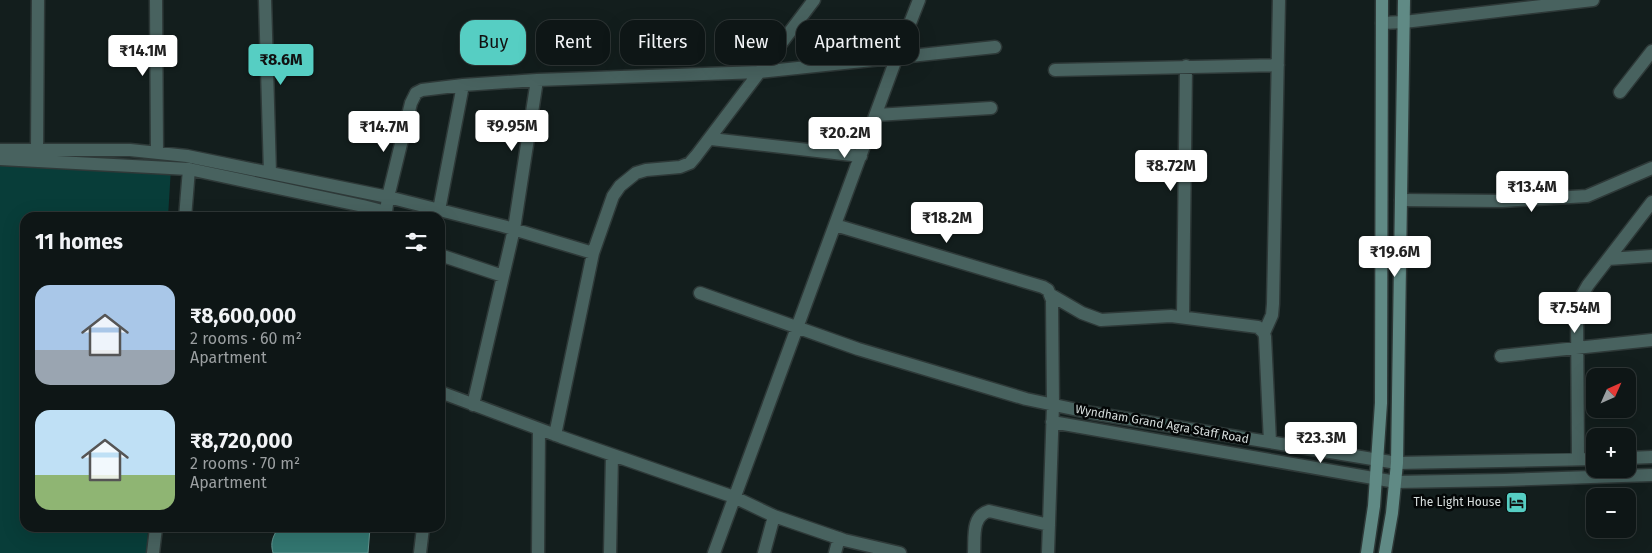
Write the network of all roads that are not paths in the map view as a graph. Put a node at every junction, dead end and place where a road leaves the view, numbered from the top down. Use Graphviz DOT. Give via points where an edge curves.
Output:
graph roads {
  1 [pos="38,0"];
  2 [pos="156,0"];
  3 [pos="265,0"];
  4 [pos="814,0"];
  5 [pos="919,0"];
  6 [pos="1279,0"];
  7 [pos="1382,0"];
  8 [pos="1404,0"];
  9 [pos="1593,0"];
  10 [pos="911,20"];
  11 [pos="1404,22"];
  12 [pos="1382,23"];
  13 [pos="995,47"];
  14 [pos="1652,51"];
  15 [pos="919,56"];
  16 [pos="833,65"];
  17 [pos="894,65"];
  18 [pos="1278,65"];
  19 [pos="1186,66"];
  20 [pos="1055,70"];
  21 [pos="760,72"];
  22 [pos="537,80"];
  23 [pos="464,85"];
  24 [pos="1620,92"];
  25 [pos="990,108"];
  26 [pos="876,115"];
  27 [pos="711,139"];
  28 [pos="0,150"];
  29 [pos="37,150"];
  30 [pos="157,153"];
  31 [pos="861,156"];
  32 [pos="0,159"];
  33 [pos="1652,168"];
  34 [pos="189,169"];
  35 [pos="270,173"];
  36 [pos="388,197"];
  37 [pos="1401,200"];
  38 [pos="1652,202"];
  39 [pos="439,210"];
  40 [pos="185,212"];
  41 [pos="379,212"];
  42 [pos="387,212"];
  43 [pos="835,225"];
  44 [pos="514,229"];
  45 [pos="593,253"];
  46 [pos="1652,256"];
  47 [pos="445,257"];
  48 [pos="1608,260"];
  49 [pos="503,276"];
  50 [pos="700,293"];
  51 [pos="1051,295"];
  52 [pos="1183,317"];
  53 [pos="798,328"];
  54 [pos="1264,333"];
  55 [pos="1652,340"];
  56 [pos="1576,348"];
  57 [pos="1501,356"];
  58 [pos="445,394"];
  59 [pos="474,404"];
  60 [pos="1053,405"];
  61 [pos="1052,422"];
  62 [pos="539,429"];
  63 [pos="555,435"];
  64 [pos="1270,442"];
  65 [pos="612,455"];
  66 [pos="1652,457"];
  67 [pos="1636,458"];
  68 [pos="1377,460"];
  69 [pos="1578,460"];
  70 [pos="1586,460"];
  71 [pos="1397,463"];
  72 [pos="1652,475"];
  73 [pos="1376,478"];
  74 [pos="1396,482"];
  75 [pos="734,497"];
  76 [pos="774,516"];
  77 [pos="1048,525"];
  78 [pos="156,532"];
  79 [pos="422,532"];
  80 [pos="839,538"];
  81 [pos="882,551"];
  82 [pos="153,553"];
  83 [pos="420,553"];
  84 [pos="538,553"];
  85 [pos="610,553"];
  86 [pos="714,553"];
  87 [pos="764,553"];
  88 [pos="835,553"];
  89 [pos="900,553"];
  90 [pos="974,553"];
  91 [pos="1048,553"];
  92 [pos="1367,553"];
  93 [pos="1384,553"];
  1 -- 29 [label="street"];
  2 -- 30 [label="street"];
  3 -- 35 [label="street"];
  4 -- 21 [label="street"];
  5 -- 10 [label="street"];
  6 -- 18 [label="street"];
  7 -- 12 [label="street"];
  8 -- 11 [label="street"];
  9 -- 11 [label="street"];
  11 -- 12 [label="street"];
  11 -- 37 [label="street"];
  12 -- 68 [label="street" via="1381,402"];
  13 -- 15 [label="street"];
  14 -- 24 [label="street"];
  16 -- 21 [label="street"];
  17 -- 26 [label="street"];
  18 -- 19 [label="street"];
  18 -- 54 [label="street" via="1272,314"];
  19 -- 20 [label="street"];
  19 -- 52 [label="street"];
  21 -- 22 [label="street"];
  21 -- 27 [label="street"];
  22 -- 23 [label="street"];
  22 -- 44 [label="street"];
  23 -- 36 [label="street" via="422,90 413,97"];
  23 -- 39 [label="street"];
  25 -- 26 [label="street"];
  26 -- 31 [label="street"];
  27 -- 31 [label="street"];
  27 -- 45 [label="street" via="690,162 680,167 636,173 620,186 610,204"];
  28 -- 29 [label="street"];
  29 -- 30 [label="street"];
  30 -- 35 [label="street"];
  31 -- 43 [label="street"];
  32 -- 34 [label="street"];
  33 -- 37 [label="street" via="1587,196 1502,201"];
  34 -- 40 [label="street"];
  34 -- 41 [label="street"];
  35 -- 36 [label="street"];
  36 -- 39 [label="street"];
  36 -- 42 [label="street"];
  37 -- 71 [label="street"];
  38 -- 48 [label="street"];
  39 -- 44 [label="street"];
  43 -- 51 [label="street" via="1043,287"];
  43 -- 53 [label="street"];
  44 -- 45 [label="street"];
  44 -- 49 [label="street"];
  45 -- 63 [label="street"];
  46 -- 48 [label="street"];
  47 -- 49 [label="street"];
  48 -- 56 [label="street" via="1580,299 1576,312"];
  49 -- 59 [label="street"];
  50 -- 53 [label="street, Wyndham Grand Agra Staff Road"];
  51 -- 52 [label="street" via="1082,313 1102,320"];
  51 -- 60 [label="street"];
  52 -- 54 [label="street" via="1258,328"];
  53 -- 60 [label="street, Wyndham Grand Agra Staff Road"];
  53 -- 75 [label="street"];
  54 -- 64 [label="street"];
  55 -- 56 [label="street"];
  56 -- 57 [label="street"];
  56 -- 69 [label="street"];
  58 -- 59 [label="street"];
  59 -- 62 [label="street"];
  60 -- 61 [label="street"];
  60 -- 64 [label="street, Wyndham Grand Agra Staff Road"];
  61 -- 73 [label="street"];
  61 -- 77 [label="street"];
  62 -- 63 [label="street"];
  62 -- 84 [label="street"];
  63 -- 65 [label="street"];
  64 -- 68 [label="street, Wyndham Grand Agra Staff Road"];
  65 -- 75 [label="street"];
  65 -- 85 [label="street"];
  66 -- 67 [label="street"];
  68 -- 71 [label="street, Wyndham Grand Agra Staff Road"];
  68 -- 73 [label="street"];
  69 -- 70 [label="street, Wyndham Grand Agra Staff Road"];
  69 -- 71 [label="street, Wyndham Grand Agra Staff Road"];
  71 -- 74 [label="street"];
  72 -- 74 [label="street"];
  73 -- 74 [label="street"];
  73 -- 92 [label="street"];
  74 -- 93 [label="street"];
  75 -- 76 [label="street"];
  75 -- 86 [label="street"];
  76 -- 80 [label="street"];
  76 -- 87 [label="street"];
  77 -- 90 [label="street" via="989,511 978,518"];
  77 -- 91 [label="street"];
  78 -- 82 [label="street"];
  79 -- 83 [label="street"];
  80 -- 81 [label="street"];
  80 -- 88 [label="street"];
  81 -- 89 [label="street"];
}
